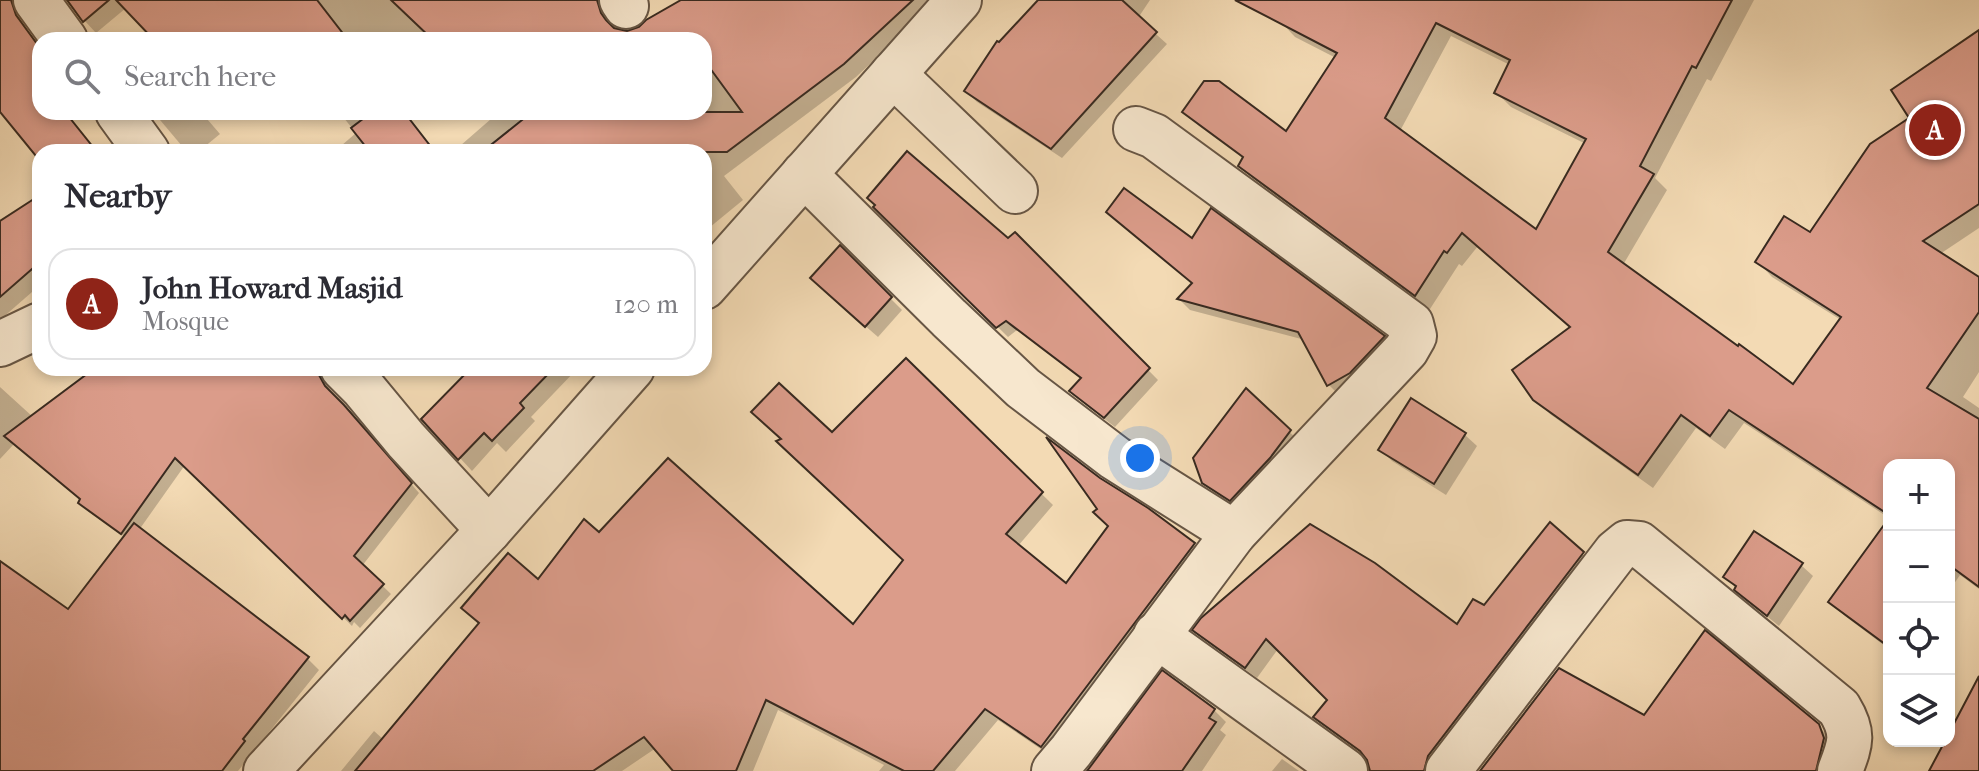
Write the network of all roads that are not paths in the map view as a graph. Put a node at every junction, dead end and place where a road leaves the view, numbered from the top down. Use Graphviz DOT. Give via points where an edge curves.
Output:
graph roads {
  1 [pos="36,0"];
  2 [pos="959,0"];
  3 [pos="59,32"];
  4 [pos="893,74"];
  5 [pos="124,120"];
  6 [pos="1136,129"];
  7 [pos="141,144"];
  8 [pos="804,174"];
  9 [pos="1015,191"];
  10 [pos="712,278"];
  11 [pos="32,329"];
  12 [pos="0,344"];
  13 [pos="351,376"];
  14 [pos="625,376"];
  15 [pos="489,530"];
  16 [pos="1234,533"];
  17 [pos="1156,635"];
  18 [pos="266,771"];
  19 [pos="1054,771"];
  20 [pos="1345,771"];
  21 [pos="1448,771"];
  22 [pos="1840,771"];
  1 -- 3 [label="street"];
  2 -- 4 [label="street"];
  4 -- 8 [label="street"];
  4 -- 9 [label="street"];
  5 -- 7 [label="street"];
  6 -- 16 [label="street" via="1154,136 1411,324 1414,336 1396,362"];
  8 -- 10 [label="street"];
  8 -- 16 [label="street" via="1023,388 1115,458"];
  11 -- 12 [label="street"];
  13 -- 15 [label="street"];
  14 -- 15 [label="street"];
  15 -- 18 [label="street"];
  16 -- 17 [label="street"];
  17 -- 19 [label="street"];
  17 -- 20 [label="street"];
  21 -- 22 [label="street" via="1627,543 1639,544 1839,708 1851,742"];
}
